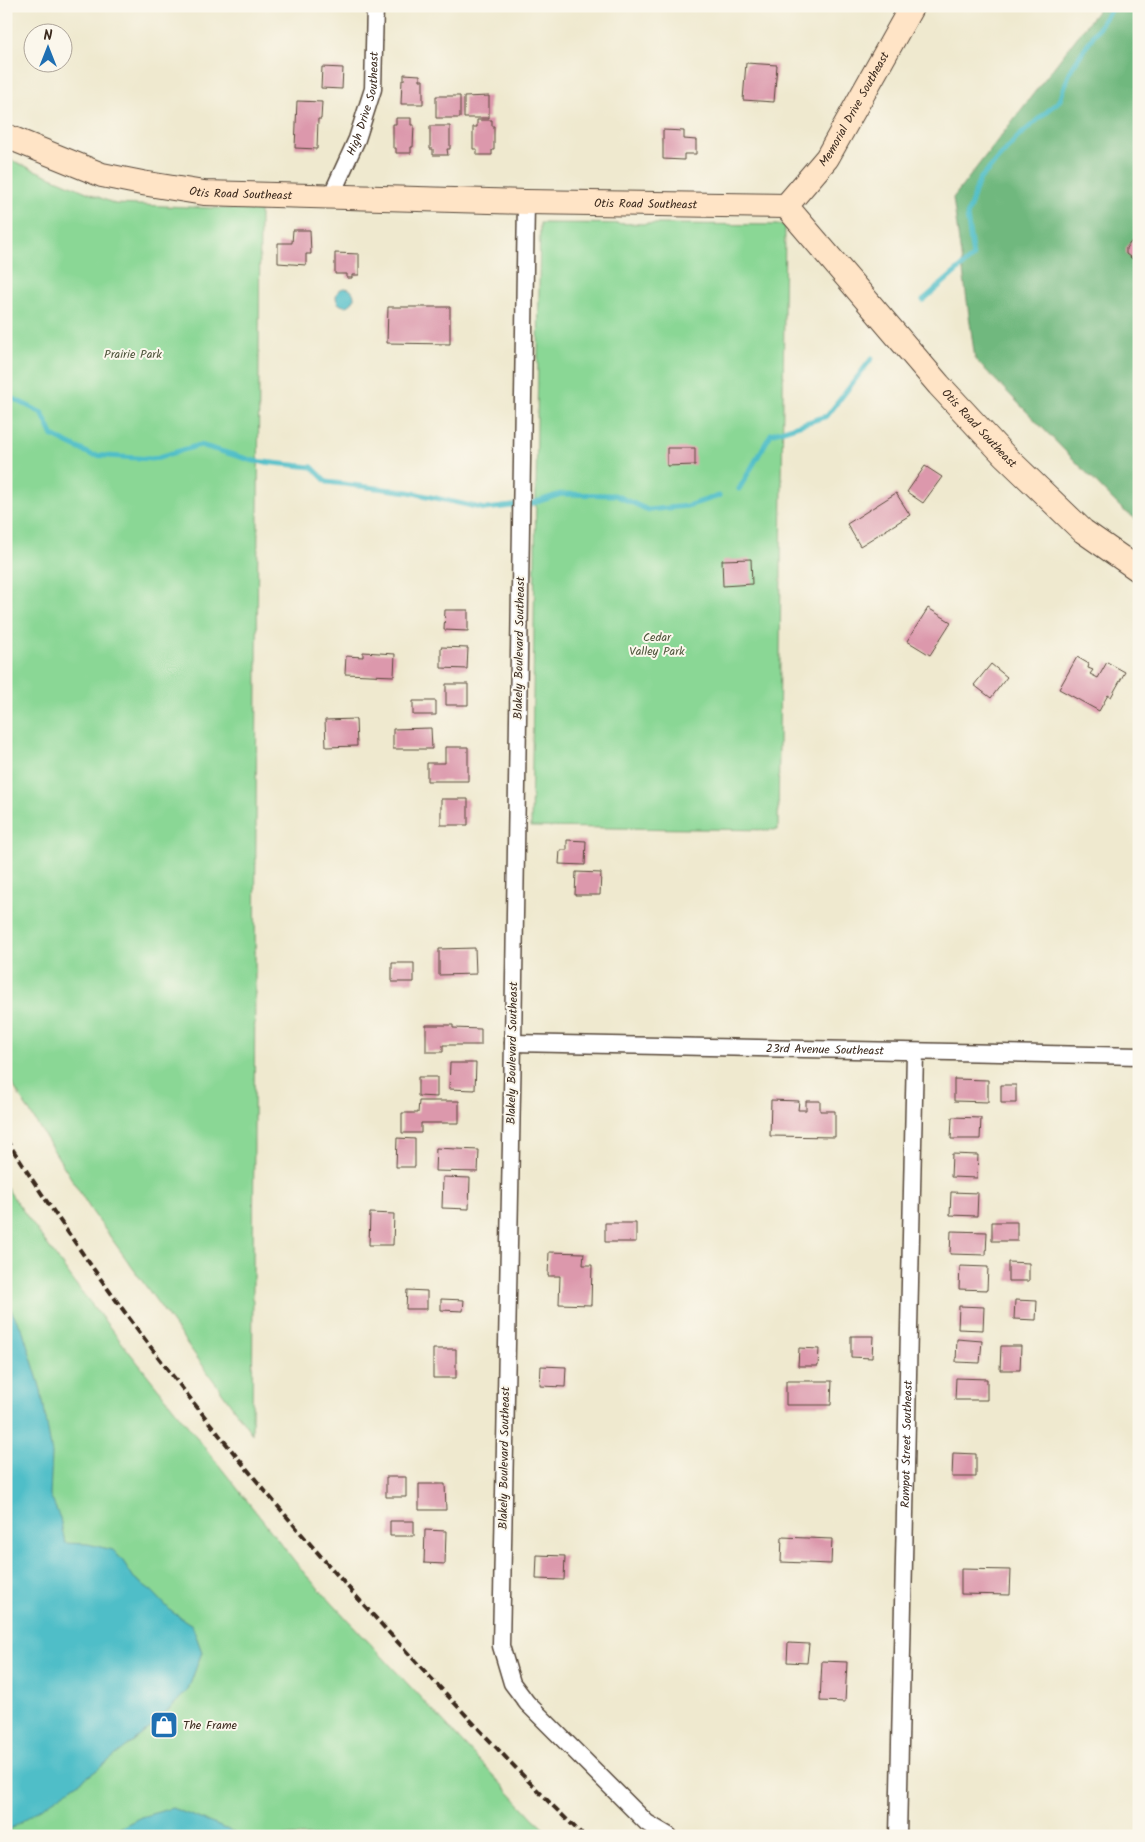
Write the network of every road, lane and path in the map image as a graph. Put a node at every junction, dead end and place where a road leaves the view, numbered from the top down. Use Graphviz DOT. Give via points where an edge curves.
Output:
graph roads {
  1 [pos="375,6"];
  2 [pos="912,6"];
  3 [pos="6,136"];
  4 [pos="331,196"];
  5 [pos="526,202"];
  6 [pos="786,206"];
  7 [pos="1139,570"];
  8 [pos="513,1043"];
  9 [pos="915,1052"];
  10 [pos="1139,1056"];
  11 [pos="669,1836"];
  12 [pos="898,1836"];
  1 -- 4 [label="street, High Drive Southeast" via="373,89 357,140"];
  2 -- 6 [label="street, Memorial Drive Southeast" via="827,158"];
  3 -- 4 [label="street, Otis Road Southeast" via="102,175 142,183 204,193"];
  4 -- 5 [label="street, Otis Road Southeast"];
  5 -- 6 [label="street, Otis Road Southeast"];
  5 -- 8 [label="street, Blakely Boulevard Southeast"];
  6 -- 7 [label="street, Otis Road Southeast" via="939,385 1004,455 1084,531"];
  8 -- 9 [label="street, 23rd Avenue Southeast"];
  8 -- 11 [label="street, Blakely Boulevard Southeast" via="501,1646 512,1683 527,1703 647,1823"];
  9 -- 10 [label="street, 23rd Avenue Southeast"];
  9 -- 12 [label="street, Rompot Street Southeast"];
}
